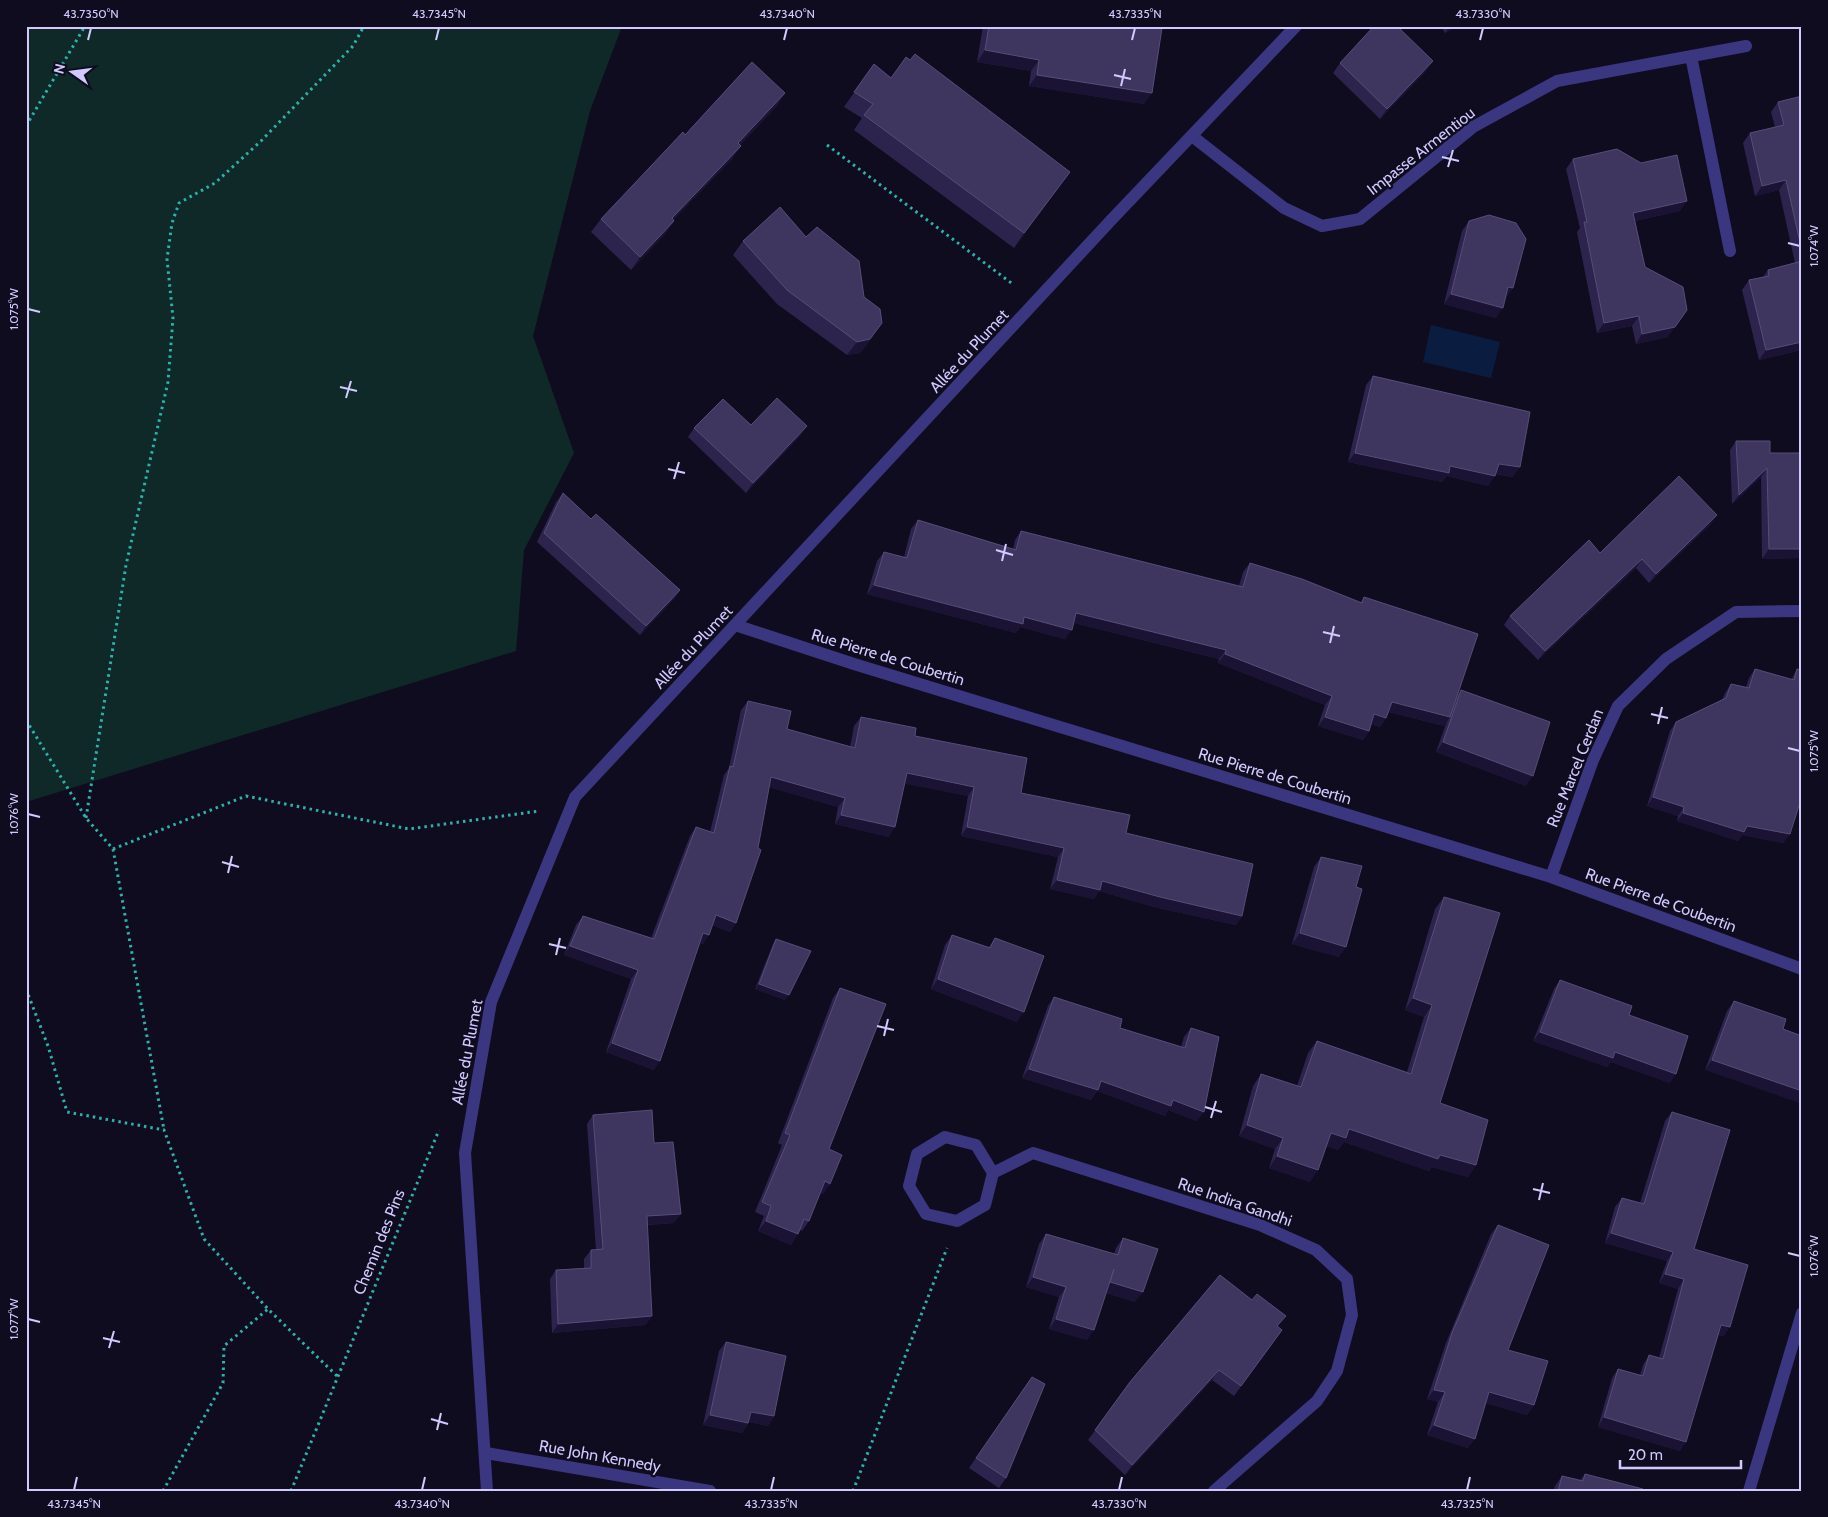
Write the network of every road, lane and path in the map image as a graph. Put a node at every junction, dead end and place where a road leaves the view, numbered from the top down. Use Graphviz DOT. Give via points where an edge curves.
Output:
graph roads {
  1 [pos="85,26"];
  2 [pos="364,26"];
  3 [pos="1296,26"];
  4 [pos="1746,46"];
  5 [pos="1691,56"];
  6 [pos="26,126"];
  7 [pos="1192,136"];
  8 [pos="827,145"];
  9 [pos="1730,251"];
  10 [pos="1008,280"];
  11 [pos="1802,612"];
  12 [pos="735,625"];
  13 [pos="26,720"];
  14 [pos="571,807"];
  15 [pos="86,818"];
  16 [pos="113,849"];
  17 [pos="1551,877"];
  18 [pos="1802,969"];
  19 [pos="26,989"];
  20 [pos="442,1121"];
  21 [pos="164,1130"];
  22 [pos="993,1173"];
  23 [pos="957,1221"];
  24 [pos="268,1309"];
  25 [pos="1802,1313"];
  26 [pos="338,1377"];
  27 [pos="486,1453"];
  28 [pos="163,1491"];
  29 [pos="291,1491"];
  30 [pos="487,1491"];
  31 [pos="710,1491"];
  32 [pos="853,1491"];
  33 [pos="1214,1491"];
  34 [pos="1749,1491"];
  1 -- 6 [label="path"];
  2 -- 15 [label="path" via="353,46 261,141 215,182 178,203 167,259 173,318 168,382 126,565"];
  3 -- 7 [label="street, Allée du Plumet"];
  4 -- 5 [label="street, Impasse Armentiou"];
  5 -- 7 [label="street, Impasse Armentiou" via="1557,81 1473,127 1360,219 1322,226 1284,208"];
  5 -- 9 [label="street"];
  7 -- 12 [label="street, Allée du Plumet"];
  8 -- 10 [label="path"];
  11 -- 17 [label="street, Rue Marcel Cerdan" via="1736,612 1666,659 1618,706 1593,760"];
  12 -- 14 [label="street, Allée du Plumet" via="575,797"];
  12 -- 17 [label="street, Rue Pierre de Coubertin"];
  13 -- 15 [label="path"];
  14 -- 16 [label="path" via="409,829 246,796"];
  14 -- 27 [label="street, Allée du Plumet" via="491,1002 465,1153"];
  15 -- 16 [label="path"];
  16 -- 21 [label="path"];
  17 -- 18 [label="street, Rue Pierre de Coubertin"];
  19 -- 21 [label="path" via="48,1046 67,1112"];
  20 -- 26 [label="path, Chemin des Pins"];
  21 -- 24 [label="path" via="204,1239"];
  22 -- 23 [label="street" via="985,1205"];
  22 -- 23 [label="street" via="976,1145 945,1137 917,1154 909,1186 913,1193 926,1214"];
  22 -- 33 [label="street, Rue Indira Gandhi" via="1033,1153 1260,1225 1316,1250 1347,1279 1352,1315 1337,1371 1317,1402"];
  23 -- 32 [label="path"];
  24 -- 26 [label="path"];
  24 -- 28 [label="path" via="224,1346 223,1383"];
  25 -- 34 [label="street"];
  26 -- 29 [label="path, Chemin des Pins"];
  27 -- 30 [label="street, Allée du Plumet"];
  27 -- 31 [label="street, Rue John Kennedy"];
}
